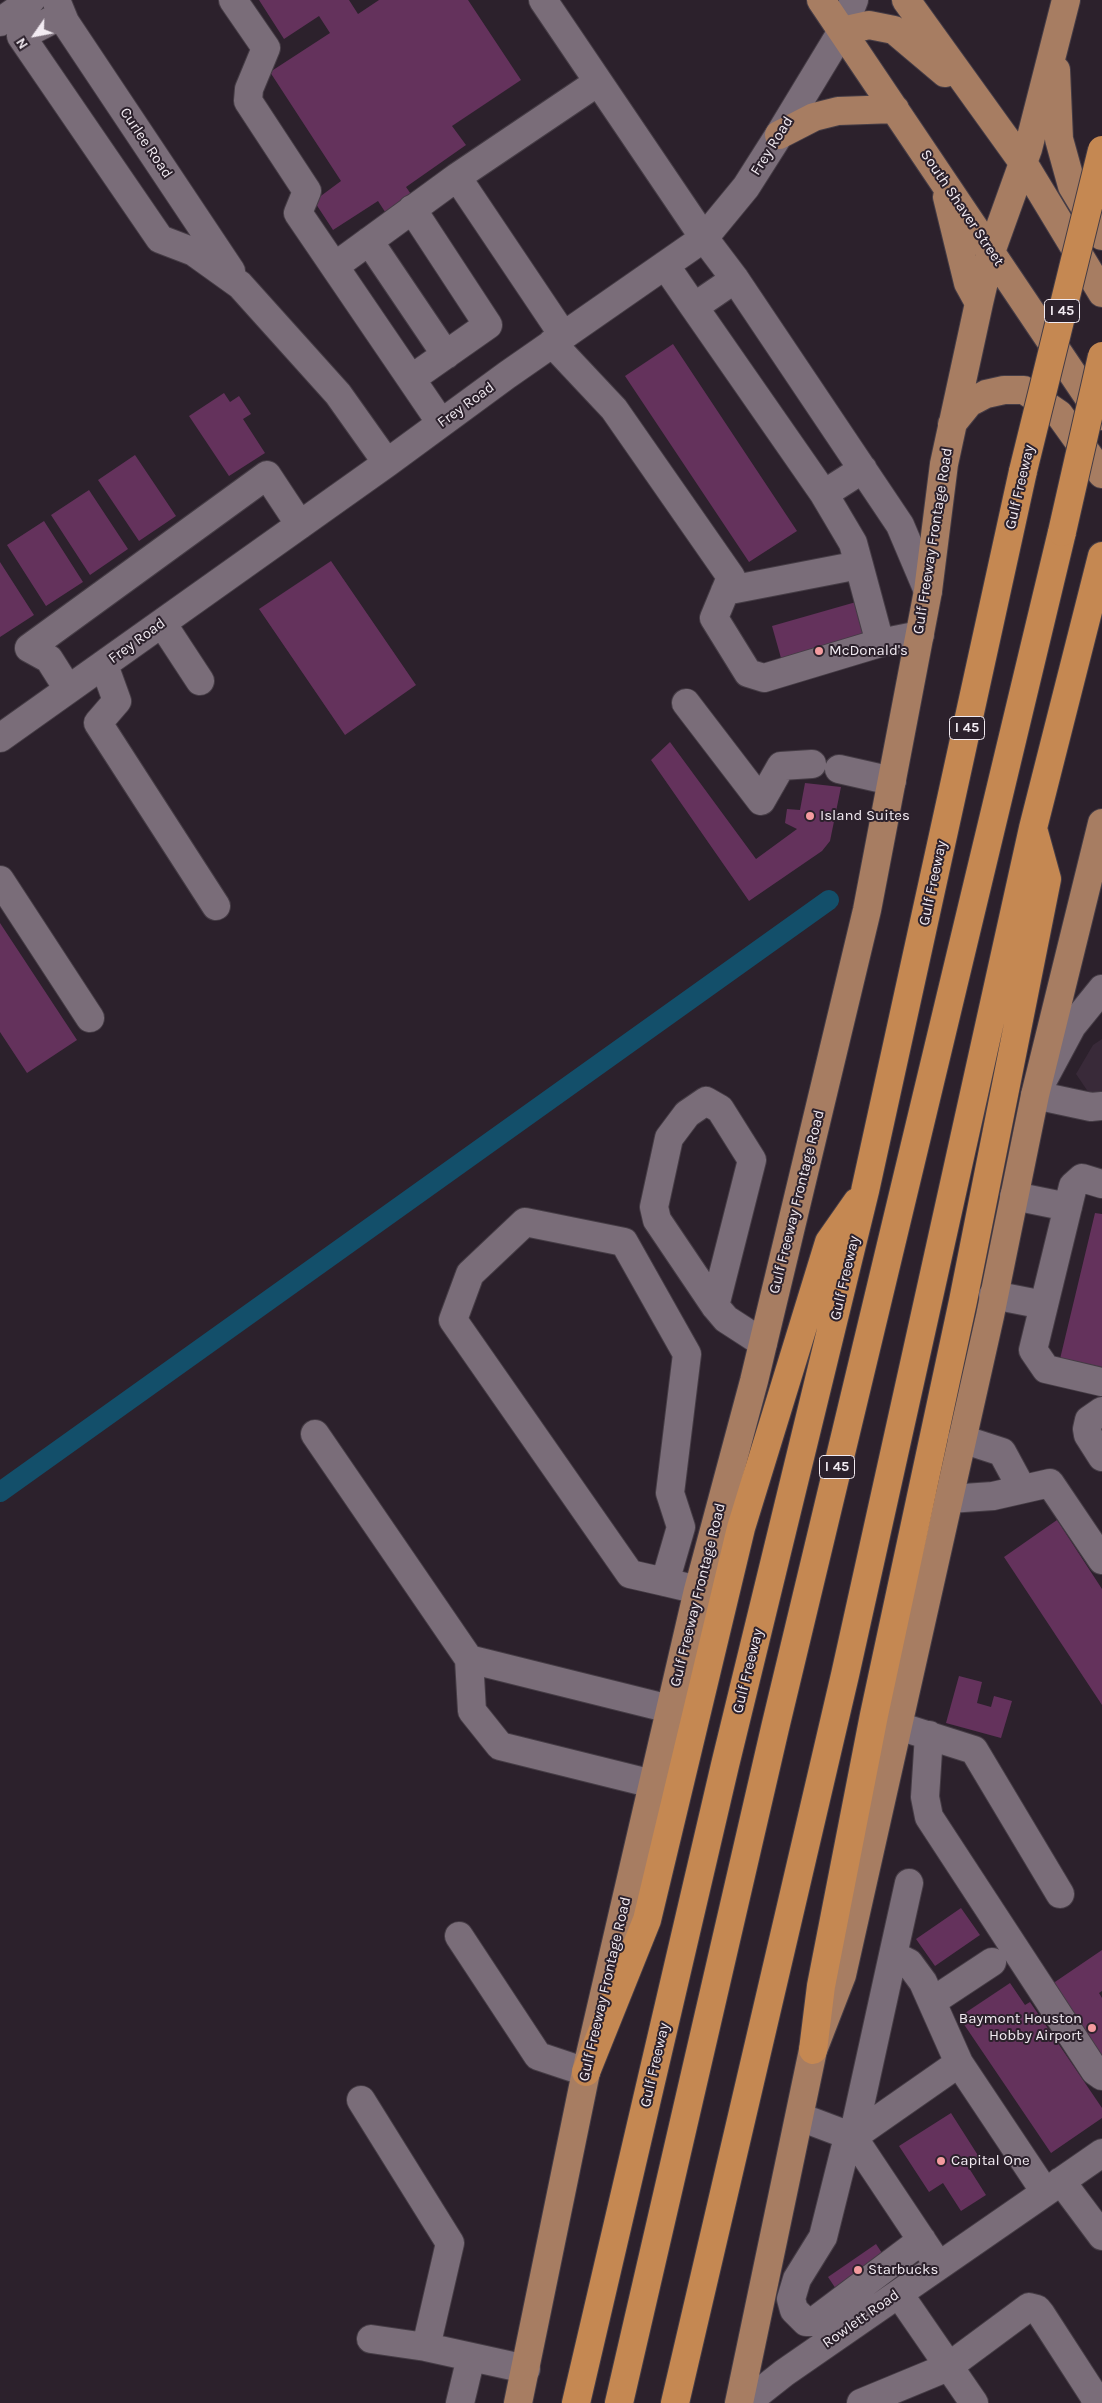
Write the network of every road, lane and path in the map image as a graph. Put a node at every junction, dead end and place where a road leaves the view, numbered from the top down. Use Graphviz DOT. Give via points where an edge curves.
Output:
graph roads {
  1 [pos="31,0"];
  2 [pos="233,0"];
  3 [pos="543,0"];
  4 [pos="821,0"];
  5 [pos="854,0"];
  6 [pos="906,0"];
  7 [pos="1066,0"];
  8 [pos="59,7"];
  9 [pos="0,22"];
  10 [pos="842,31"];
  11 [pos="1055,41"];
  12 [pos="598,82"];
  13 [pos="895,109"];
  14 [pos="987,111"];
  15 [pos="779,135"];
  16 [pos="1102,150"];
  17 [pos="1024,164"];
  18 [pos="457,177"];
  19 [pos="943,181"];
  20 [pos="412,210"];
  21 [pos="1102,236"];
  22 [pos="704,238"];
  23 [pos="369,241"];
  24 [pos="991,252"];
  25 [pos="665,265"];
  26 [pos="334,266"];
  27 [pos="735,279"];
  28 [pos="240,285"];
  29 [pos="1102,293"];
  30 [pos="979,303"];
  31 [pos="694,307"];
  32 [pos="558,339"];
  33 [pos="446,355"];
  34 [pos="1102,356"];
  35 [pos="411,379"];
  36 [pos="1102,418"];
  37 [pos="441,423"];
  38 [pos="952,424"];
  39 [pos="387,463"];
  40 [pos="863,468"];
  41 [pos="1102,474"];
  42 [pos="824,494"];
  43 [pos="300,525"];
  44 [pos="858,565"];
  45 [pos="1099,567"];
  46 [pos="725,591"];
  47 [pos="928,591"];
  48 [pos="162,623"];
  49 [pos="920,635"];
  50 [pos="880,644"];
  51 [pos="104,665"];
  52 [pos="200,681"];
  53 [pos="68,689"];
  54 [pos="686,703"];
  55 [pos="0,738"];
  56 [pos="812,764"];
  57 [pos="840,769"];
  58 [pos="892,781"];
  59 [pos="1102,823"];
  60 [pos="1032,828"];
  61 [pos="0,880"];
  62 [pos="216,906"];
  63 [pos="1102,989"];
  64 [pos="90,1018"];
  65 [pos="1035,1095"];
  66 [pos="1102,1106"];
  67 [pos="1102,1184"];
  68 [pos="865,1191"];
  69 [pos="1014,1196"];
  70 [pos="1068,1207"];
  71 [pos="993,1295"];
  72 [pos="1044,1305"];
  73 [pos="715,1306"];
  74 [pos="763,1342"];
  75 [pos="1102,1382"];
  76 [pos="1102,1411"];
  77 [pos="315,1434"];
  78 [pos="962,1439"];
  79 [pos="1102,1457"];
  80 [pos="1022,1489"];
  81 [pos="949,1499"];
  82 [pos="1102,1560"];
  83 [pos="665,1582"];
  84 [pos="698,1590"];
  85 [pos="469,1659"];
  86 [pos="670,1709"];
  87 [pos="898,1726"];
  88 [pos="928,1735"];
  89 [pos="653,1784"];
  90 [pos="909,1884"];
  91 [pos="1060,1894"];
  92 [pos="459,1936"];
  93 [pos="893,1955"];
  94 [pos="992,1962"];
  95 [pos="933,2001"];
  96 [pos="813,2050"];
  97 [pos="959,2063"];
  98 [pos="586,2072"];
  99 [pos="1102,2076"];
  100 [pos="361,2100"];
  101 [pos="800,2117"];
  102 [pos="853,2137"];
  103 [pos="1102,2153"];
  104 [pos="1053,2186"];
  105 [pos="1102,2236"];
  106 [pos="922,2240"];
  107 [pos="939,2266"];
  108 [pos="899,2294"];
  109 [pos="370,2339"];
  110 [pos="426,2347"];
  111 [pos="750,2354"];
  112 [pos="470,2357"];
  113 [pos="948,2367"];
  114 [pos="526,2368"];
  115 [pos="784,2373"];
  116 [pos="460,2403"];
  117 [pos="518,2403"];
  118 [pos="576,2403"];
  119 [pos="619,2403"];
  120 [pos="674,2403"];
  121 [pos="739,2403"];
  122 [pos="746,2403"];
  123 [pos="861,2403"];
  124 [pos="974,2403"];
  125 [pos="1096,2403"];
  1 -- 9 [label="street"];
  2 -- 26 [label="street" via="266,48 248,89 248,101 307,191 298,213"];
  3 -- 12 [label="street"];
  4 -- 10 [label="main road, South Shaver Street"];
  5 -- 10 [label="street, Frey Road"];
  6 -- 14 [label="main road"];
  7 -- 11 [label="main road, Gulf Freeway Frontage Road"];
  8 -- 28 [label="street, Curlee Road"];
  8 -- 28 [label="street" via="21,36 160,239 194,252"];
  10 -- 13 [label="main road, South Shaver Street"];
  10 -- 14 [label="main road" via="869,25 894,30"];
  10 -- 15 [label="street, Frey Road"];
  11 -- 17 [label="main road, Gulf Freeway Frontage Road"];
  11 -- 21 [label="main road" via="1059,139 1072,186"];
  12 -- 18 [label="street"];
  12 -- 22 [label="street"];
  13 -- 15 [label="main road" via="838,111 814,117"];
  13 -- 19 [label="main road, South Shaver Street"];
  14 -- 17 [label="main road"];
  15 -- 22 [label="street, Frey Road" via="746,188"];
  16 -- 68 [label="highway, Gulf Freeway / I 45, bridge" via="1023,471"];
  17 -- 24 [label="main road, Gulf Freeway Frontage Road"];
  17 -- 29 [label="main road"];
  18 -- 20 [label="street"];
  18 -- 32 [label="street"];
  19 -- 24 [label="main road, South Shaver Street"];
  19 -- 30 [label="main road" via="968,283"];
  20 -- 23 [label="street"];
  20 -- 33 [label="street" via="488,325"];
  22 -- 25 [label="street, Frey Road"];
  22 -- 27 [label="street"];
  23 -- 26 [label="street"];
  23 -- 33 [label="street"];
  24 -- 30 [label="main road, Gulf Freeway Frontage Road"];
  24 -- 36 [label="main road, South Shaver Street"];
  25 -- 31 [label="street"];
  25 -- 32 [label="street, Frey Road"];
  26 -- 35 [label="street"];
  27 -- 31 [label="street"];
  27 -- 40 [label="street"];
  28 -- 39 [label="street" via="338,394"];
  30 -- 38 [label="main road, Gulf Freeway Frontage Road"];
  31 -- 42 [label="street"];
  32 -- 37 [label="street, Frey Road"];
  32 -- 46 [label="street" via="620,417 731,577"];
  33 -- 35 [label="street"];
  34 -- 119 [label="highway, I 45, bridge" via="775,1728"];
  35 -- 37 [label="street"];
  37 -- 39 [label="street, Frey Road"];
  38 -- 41 [label="main road" via="969,403 986,394 1024,390 1058,414"];
  38 -- 47 [label="main road, Gulf Freeway Frontage Road"];
  39 -- 43 [label="street, Frey Road"];
  40 -- 42 [label="street"];
  40 -- 47 [label="street" via="905,533"];
  42 -- 44 [label="street" via="854,543"];
  43 -- 48 [label="street, Frey Road"];
  43 -- 53 [label="street" via="267,476 29,648 49,659"];
  44 -- 46 [label="street"];
  44 -- 50 [label="street"];
  45 -- 60 [label="highway"];
  46 -- 50 [label="street" via="714,618 748,673 764,678"];
  47 -- 49 [label="main road, Gulf Freeway Frontage Road"];
  48 -- 51 [label="street, Frey Road"];
  48 -- 52 [label="street"];
  49 -- 50 [label="street"];
  49 -- 58 [label="main road, Gulf Freeway Frontage Road"];
  51 -- 53 [label="street, Frey Road"];
  51 -- 62 [label="street" via="116,701 98,723"];
  53 -- 55 [label="street, Frey Road"];
  54 -- 56 [label="street" via="761,801 781,766"];
  57 -- 58 [label="street"];
  58 -- 74 [label="main road, Gulf Freeway Frontage Road" via="867,910"];
  59 -- 65 [label="main road"];
  60 -- 96 [label="highway" via="1047,879 963,1301 874,1715 821,1986"];
  60 -- 120 [label="highway" via="845,1675"];
  61 -- 64 [label="street"];
  63 -- 65 [label="street" via="1072,1026"];
  65 -- 66 [label="street" via="1091,1107"];
  65 -- 69 [label="main road"];
  67 -- 70 [label="street" via="1082,1178 1073,1186"];
  68 -- 98 [label="highway" via="829,1242 742,1528 647,1920"];
  68 -- 118 [label="highway, Gulf Freeway / I 45" via="725,1765"];
  69 -- 70 [label="street"];
  69 -- 71 [label="main road"];
  70 -- 72 [label="street"];
  71 -- 72 [label="street"];
  71 -- 78 [label="main road"];
  72 -- 75 [label="street" via="1033,1350 1046,1369"];
  73 -- 73 [label="street" via="657,1220 654,1207 669,1138 687,1114 706,1101 720,1109 752,1160"];
  73 -- 74 [label="street" via="726,1319"];
  74 -- 84 [label="main road, Gulf Freeway Frontage Road"];
  76 -- 79 [label="street" via="1089,1420 1087,1429"];
  77 -- 85 [label="street"];
  78 -- 80 [label="street" via="1002,1452"];
  78 -- 81 [label="main road"];
  80 -- 81 [label="street" via="993,1496"];
  80 -- 82 [label="street" via="1050,1483"];
  81 -- 87 [label="main road"];
  83 -- 83 [label="street" via="630,1574 453,1320 470,1274 525,1222 624,1242 687,1354 670,1493 681,1527"];
  83 -- 84 [label="street"];
  84 -- 86 [label="main road, Gulf Freeway Frontage Road"];
  85 -- 86 [label="street"];
  85 -- 89 [label="street" via="472,1711 500,1746"];
  86 -- 89 [label="main road, Gulf Freeway Frontage Road"];
  87 -- 88 [label="street"];
  87 -- 96 [label="main road" via="842,1975"];
  88 -- 91 [label="street" via="974,1750"];
  88 -- 99 [label="street" via="925,1797 929,1817 1095,2071"];
  89 -- 98 [label="main road, Gulf Freeway Frontage Road"];
  90 -- 93 [label="street"];
  92 -- 98 [label="street" via="538,2056"];
  93 -- 95 [label="street" via="909,1963"];
  93 -- 102 [label="street"];
  94 -- 95 [label="street"];
  95 -- 97 [label="street"];
  96 -- 101 [label="main road"];
  97 -- 102 [label="street"];
  97 -- 104 [label="street"];
  98 -- 114 [label="main road, Gulf Freeway Frontage Road"];
  100 -- 110 [label="street" via="450,2243"];
  101 -- 102 [label="street"];
  101 -- 111 [label="main road"];
  102 -- 106 [label="street"];
  102 -- 106 [label="street" via="845,2149 822,2237 797,2280 791,2299 794,2310 806,2322 818,2318"];
  103 -- 104 [label="street, Rowlett Road"];
  104 -- 105 [label="street"];
  104 -- 107 [label="street, Rowlett Road"];
  106 -- 107 [label="street"];
  107 -- 108 [label="street, Rowlett Road"];
  108 -- 113 [label="street"];
  108 -- 115 [label="street, Rowlett Road"];
  109 -- 110 [label="street"];
  110 -- 112 [label="street"];
  111 -- 115 [label="street" via="762,2366"];
  111 -- 121 [label="main road"];
  112 -- 114 [label="street"];
  112 -- 116 [label="street"];
  113 -- 123 [label="street"];
  113 -- 124 [label="street"];
  113 -- 125 [label="street" via="1029,2307 1037,2309"];
  114 -- 117 [label="main road, Gulf Freeway Frontage Road"];
  115 -- 122 [label="street, Rowlett Road"];
}
